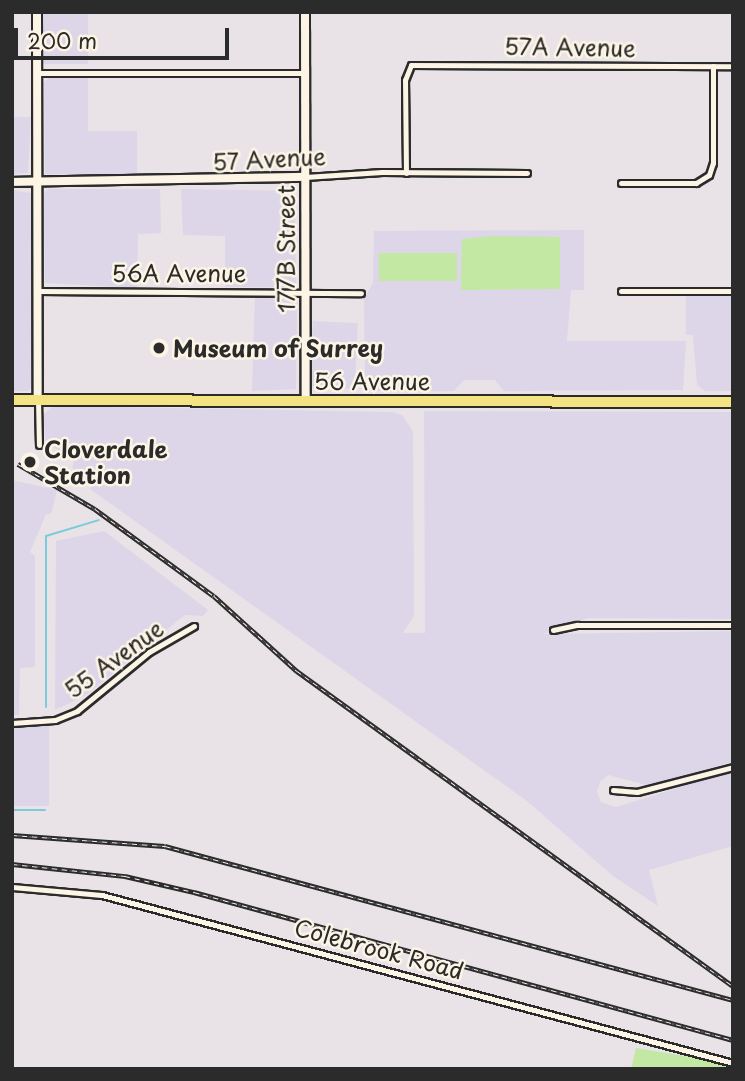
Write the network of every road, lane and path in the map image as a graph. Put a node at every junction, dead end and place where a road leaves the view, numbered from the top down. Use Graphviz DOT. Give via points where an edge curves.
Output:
graph roads {
  1 [pos="37,12"];
  2 [pos="305,12"];
  3 [pos="713,66"];
  4 [pos="733,66"];
  5 [pos="37,74"];
  6 [pos="305,74"];
  7 [pos="406,173"];
  8 [pos="527,173"];
  9 [pos="305,177"];
  10 [pos="12,182"];
  11 [pos="37,182"];
  12 [pos="621,183"];
  13 [pos="38,291"];
  14 [pos="305,291"];
  15 [pos="621,291"];
  16 [pos="733,291"];
  17 [pos="361,293"];
  18 [pos="38,399"];
  19 [pos="12,400"];
  20 [pos="306,402"];
  21 [pos="733,402"];
  22 [pos="39,445"];
  23 [pos="733,625"];
  24 [pos="194,626"];
  25 [pos="553,630"];
  26 [pos="12,723"];
  27 [pos="733,767"];
  28 [pos="613,790"];
  29 [pos="12,887"];
  30 [pos="733,1063"];
  1 -- 5 [label="street"];
  2 -- 6 [label="street, 177B Street"];
  3 -- 4 [label="street, 57A Avenue"];
  3 -- 7 [label="street, 57A Avenue" via="421,63 408,67"];
  3 -- 12 [label="street" via="713,163 709,175 696,183"];
  5 -- 6 [label="street"];
  5 -- 11 [label="street"];
  6 -- 9 [label="street, 177B Street"];
  7 -- 8 [label="street, 57 Avenue"];
  7 -- 9 [label="street, 57 Avenue"];
  9 -- 11 [label="street, 57 Avenue"];
  9 -- 14 [label="street, 177B Street"];
  10 -- 11 [label="street, 57 Avenue"];
  11 -- 13 [label="street"];
  13 -- 14 [label="street, 56A Avenue"];
  13 -- 18 [label="street"];
  14 -- 17 [label="street, 56A Avenue"];
  14 -- 20 [label="street, 177B Street"];
  15 -- 16 [label="street"];
  18 -- 19 [label="highway, 56 Avenue"];
  18 -- 20 [label="highway, 56 Avenue"];
  18 -- 22 [label="street"];
  20 -- 21 [label="highway, 56 Avenue"];
  23 -- 25 [label="street" via="577,625"];
  24 -- 26 [label="street, 55 Avenue" via="149,652 77,711 55,720"];
  27 -- 28 [label="street" via="637,792"];
  29 -- 30 [label="street, Colebrook Road" via="102,895"];
}
